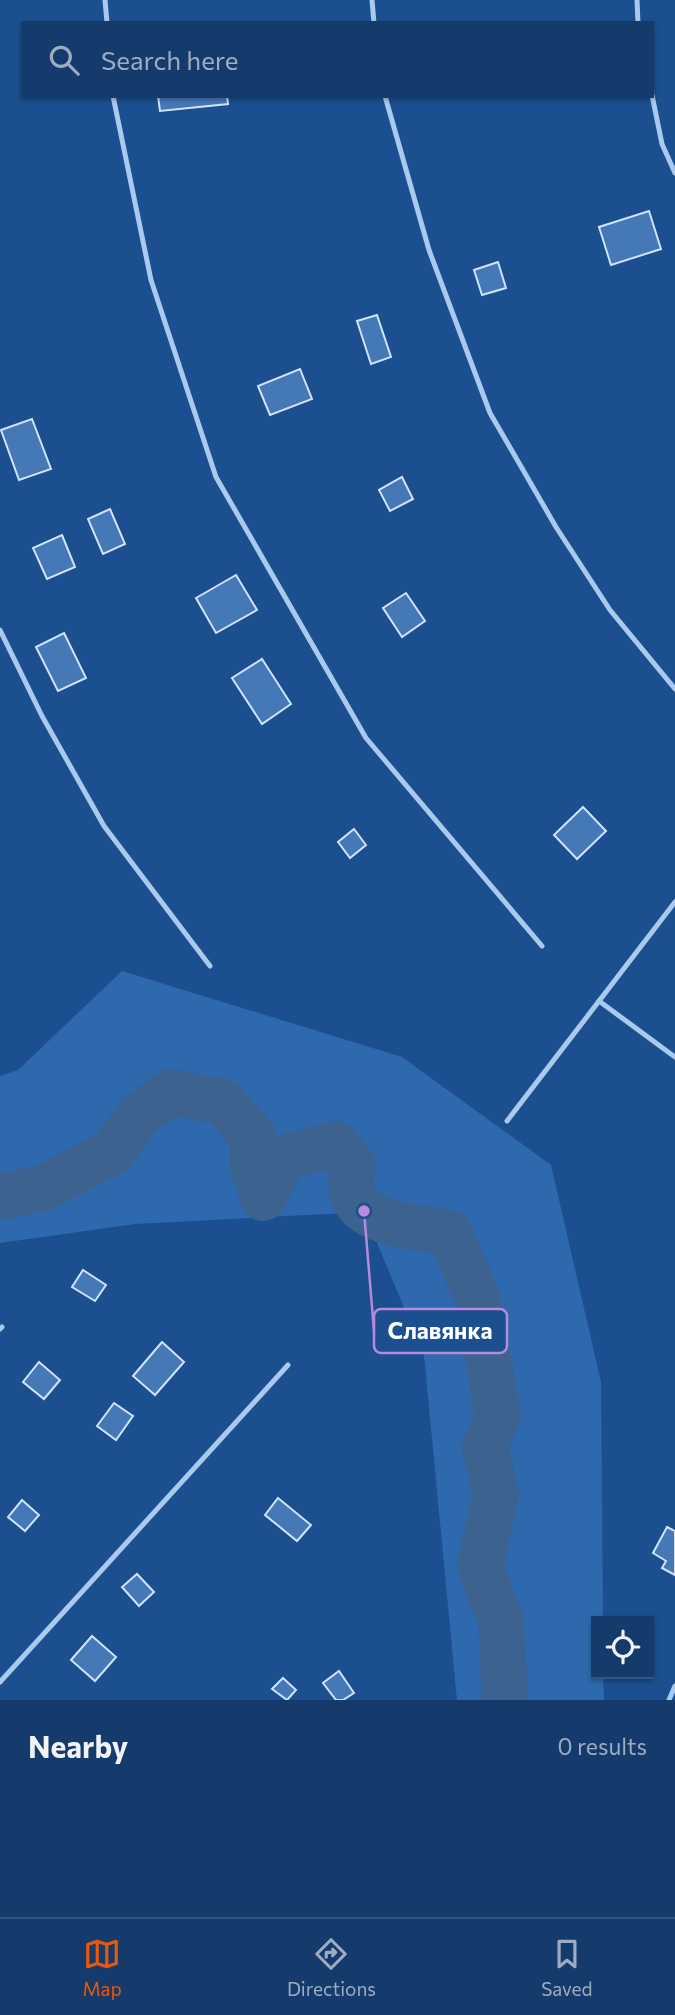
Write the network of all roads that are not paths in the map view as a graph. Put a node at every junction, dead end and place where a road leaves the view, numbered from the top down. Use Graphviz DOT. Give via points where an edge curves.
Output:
graph roads {
  1 [pos="105,0"];
  2 [pos="372,0"];
  3 [pos="637,0"];
  4 [pos="107,21"];
  5 [pos="374,21"];
  6 [pos="638,21"];
  7 [pos="113,98"];
  8 [pos="386,98"];
  9 [pos="652,98"];
  10 [pos="675,173"];
  11 [pos="0,630"];
  12 [pos="675,690"];
  13 [pos="675,902"];
  14 [pos="542,946"];
  15 [pos="210,966"];
  16 [pos="599,1001"];
  17 [pos="675,1057"];
  18 [pos="507,1121"];
  19 [pos="288,1365"];
  20 [pos="0,1682"];
  21 [pos="675,1686"];
  22 [pos="668,1700"];
  1 -- 4 [label="lane"];
  2 -- 5 [label="lane"];
  3 -- 6 [label="lane"];
  7 -- 14 [label="lane" via="151,280 216,477 366,738"];
  8 -- 12 [label="lane" via="429,250 490,413 610,610"];
  9 -- 10 [label="lane" via="662,144"];
  11 -- 15 [label="lane" via="104,826"];
  13 -- 16 [label="lane"];
  16 -- 17 [label="lane"];
  16 -- 18 [label="lane"];
  19 -- 20 [label="lane"];
  21 -- 22 [label="lane"];
}
